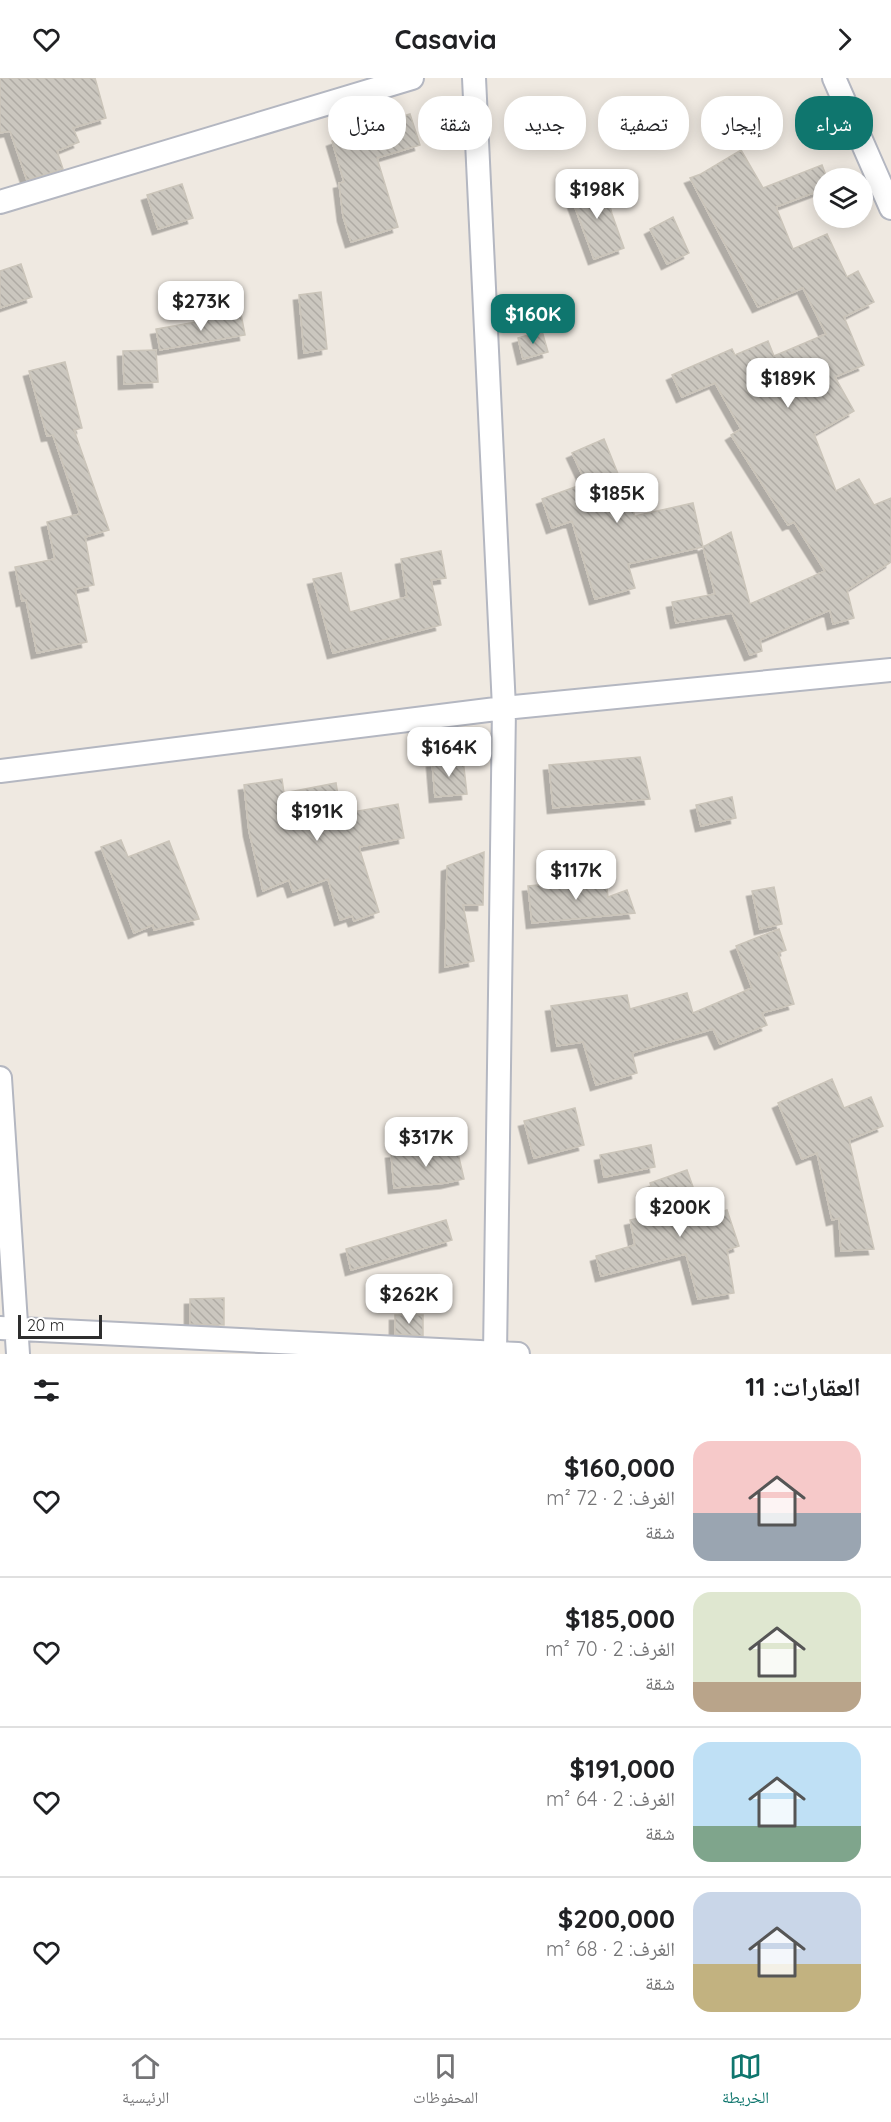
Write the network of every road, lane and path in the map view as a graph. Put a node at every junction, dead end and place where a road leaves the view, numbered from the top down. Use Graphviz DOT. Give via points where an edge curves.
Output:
graph roads {
  1 [pos="412,78"];
  2 [pos="474,78"];
  3 [pos="834,78"];
  4 [pos="0,202"];
  5 [pos="891,208"];
  6 [pos="891,670"];
  7 [pos="504,708"];
  8 [pos="0,771"];
  9 [pos="0,1078"];
  10 [pos="8,1328"];
  11 [pos="495,1353"];
  12 [pos="18,1354"];
  13 [pos="518,1354"];
  1 -- 4 [label="street"];
  2 -- 7 [label="street"];
  3 -- 5 [label="street"];
  6 -- 7 [label="street"];
  7 -- 8 [label="street"];
  7 -- 11 [label="street"];
  9 -- 10 [label="street"];
  10 -- 11 [label="street"];
  10 -- 12 [label="street"];
  11 -- 13 [label="street"];
}
